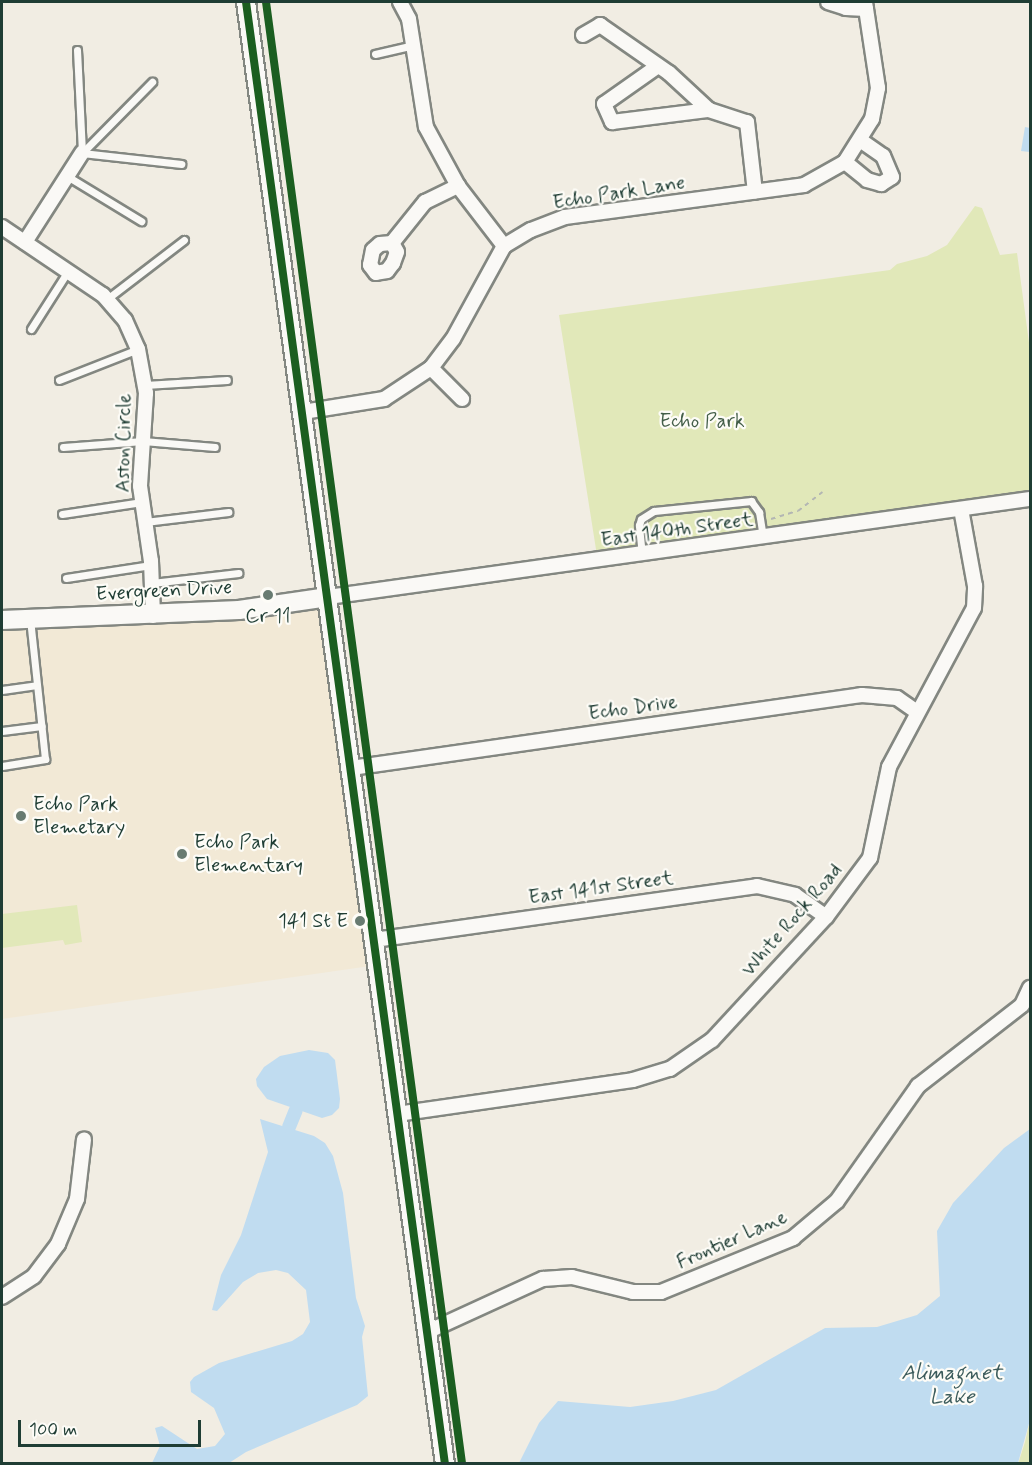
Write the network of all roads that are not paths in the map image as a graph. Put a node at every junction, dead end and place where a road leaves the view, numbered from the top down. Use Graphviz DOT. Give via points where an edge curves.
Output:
graph roads {
  1 [pos="246,2"];
  2 [pos="400,2"];
  3 [pos="828,2"];
  4 [pos="866,5"];
  5 [pos="583,34"];
  6 [pos="414,45"];
  7 [pos="76,50"];
  8 [pos="375,54"];
  9 [pos="658,66"];
  10 [pos="152,82"];
  11 [pos="709,110"];
  12 [pos="860,140"];
  13 [pos="82,153"];
  14 [pos="845,162"];
  15 [pos="182,164"];
  16 [pos="67,176"];
  17 [pos="458,186"];
  18 [pos="755,192"];
  19 [pos="141,222"];
  20 [pos="2,227"];
  21 [pos="184,240"];
  22 [pos="25,242"];
  23 [pos="392,243"];
  24 [pos="504,246"];
  25 [pos="68,271"];
  26 [pos="107,299"];
  27 [pos="32,329"];
  28 [pos="138,349"];
  29 [pos="431,368"];
  30 [pos="59,380"];
  31 [pos="227,380"];
  32 [pos="145,385"];
  33 [pos="462,399"];
  34 [pos="303,412"];
  35 [pos="143,441"];
  36 [pos="63,447"];
  37 [pos="215,447"];
  38 [pos="1030,499"];
  39 [pos="142,502"];
  40 [pos="961,509"];
  41 [pos="228,512"];
  42 [pos="62,514"];
  43 [pos="145,522"];
  44 [pos="763,538"];
  45 [pos="642,555"];
  46 [pos="151,565"];
  47 [pos="238,573"];
  48 [pos="66,578"];
  49 [pos="152,583"];
  50 [pos="328,597"];
  51 [pos="153,616"];
  52 [pos="2,620"];
  53 [pos="30,620"];
  54 [pos="37,685"];
  55 [pos="2,690"];
  56 [pos="917,712"];
  57 [pos="42,726"];
  58 [pos="2,731"];
  59 [pos="2,766"];
  60 [pos="351,768"];
  61 [pos="826,917"];
  62 [pos="374,940"];
  63 [pos="1030,988"];
  64 [pos="397,1114"];
  65 [pos="84,1139"];
  66 [pos="2,1297"];
  67 [pos="427,1332"];
  68 [pos="446,1464"];
  1 -- 34 [label="street"];
  2 -- 6 [label="street" via="409,19"];
  3 -- 4 [label="street" via="846,8"];
  4 -- 12 [label="street, Echo Park Lane" via="878,88 872,119"];
  5 -- 9 [label="street" via="600,25"];
  6 -- 8 [label="lane"];
  6 -- 17 [label="street" via="426,127"];
  7 -- 13 [label="lane"];
  9 -- 11 [label="street"];
  9 -- 11 [label="street" via="604,104 612,122"];
  10 -- 13 [label="lane"];
  11 -- 18 [label="street" via="747,122"];
  12 -- 14 [label="street, Echo Park Lane"];
  12 -- 14 [label="street" via="883,156 892,177 881,184 867,180"];
  13 -- 15 [label="lane"];
  13 -- 16 [label="street"];
  14 -- 18 [label="street, Echo Park Lane" via="804,185"];
  16 -- 19 [label="lane"];
  16 -- 22 [label="street"];
  17 -- 23 [label="street" via="424,202"];
  17 -- 24 [label="street"];
  18 -- 24 [label="street, Echo Park Lane" via="565,217"];
  20 -- 22 [label="street, Aston Circle"];
  21 -- 26 [label="lane"];
  22 -- 25 [label="street, Aston Circle"];
  24 -- 29 [label="street" via="453,339"];
  25 -- 26 [label="street, Aston Circle"];
  25 -- 27 [label="lane"];
  26 -- 28 [label="street, Aston Circle" via="124,320"];
  28 -- 30 [label="lane"];
  28 -- 32 [label="street, Aston Circle"];
  29 -- 33 [label="street"];
  29 -- 34 [label="street" via="384,399"];
  31 -- 32 [label="lane"];
  32 -- 35 [label="street, Aston Circle"];
  34 -- 50 [label="street"];
  35 -- 36 [label="lane"];
  35 -- 37 [label="lane"];
  35 -- 39 [label="street, Aston Circle"];
  38 -- 40 [label="street, East 140th Street"];
  39 -- 42 [label="lane"];
  39 -- 43 [label="street, Aston Circle"];
  40 -- 44 [label="street, East 140th Street"];
  40 -- 56 [label="street, White Rock Road" via="975,586 974,608"];
  41 -- 43 [label="lane"];
  43 -- 46 [label="street, Aston Circle"];
  44 -- 45 [label="street, East 140th Street"];
  44 -- 45 [label="lane" via="759,512 751,501 654,511 641,519 639,525"];
  45 -- 50 [label="street, East 140th Street"];
  46 -- 48 [label="lane"];
  46 -- 49 [label="street, Aston Circle"];
  47 -- 49 [label="lane"];
  49 -- 51 [label="street, Aston Circle"];
  50 -- 51 [label="street, Evergreen Drive" via="239,610"];
  50 -- 60 [label="street"];
  51 -- 53 [label="street, Evergreen Drive"];
  52 -- 53 [label="street, Evergreen Drive"];
  53 -- 54 [label="lane"];
  54 -- 55 [label="lane"];
  54 -- 57 [label="lane"];
  56 -- 60 [label="street, Echo Drive" via="897,698 862,695"];
  56 -- 61 [label="street, White Rock Road" via="889,767 870,858"];
  57 -- 58 [label="lane"];
  57 -- 59 [label="lane" via="45,759"];
  60 -- 62 [label="street"];
  61 -- 62 [label="street, East 141st Street" via="795,895 757,886"];
  61 -- 64 [label="street, White Rock Road" via="712,1040 670,1069 633,1080"];
  62 -- 64 [label="street"];
  63 -- 67 [label="street, Frontier Lane" via="1022,1005 918,1086 837,1201 793,1238 661,1292 633,1292 572,1277 543,1279"];
  64 -- 67 [label="street"];
  65 -- 66 [label="street" via="77,1199 58,1244 34,1276"];
  67 -- 68 [label="street"];
}
